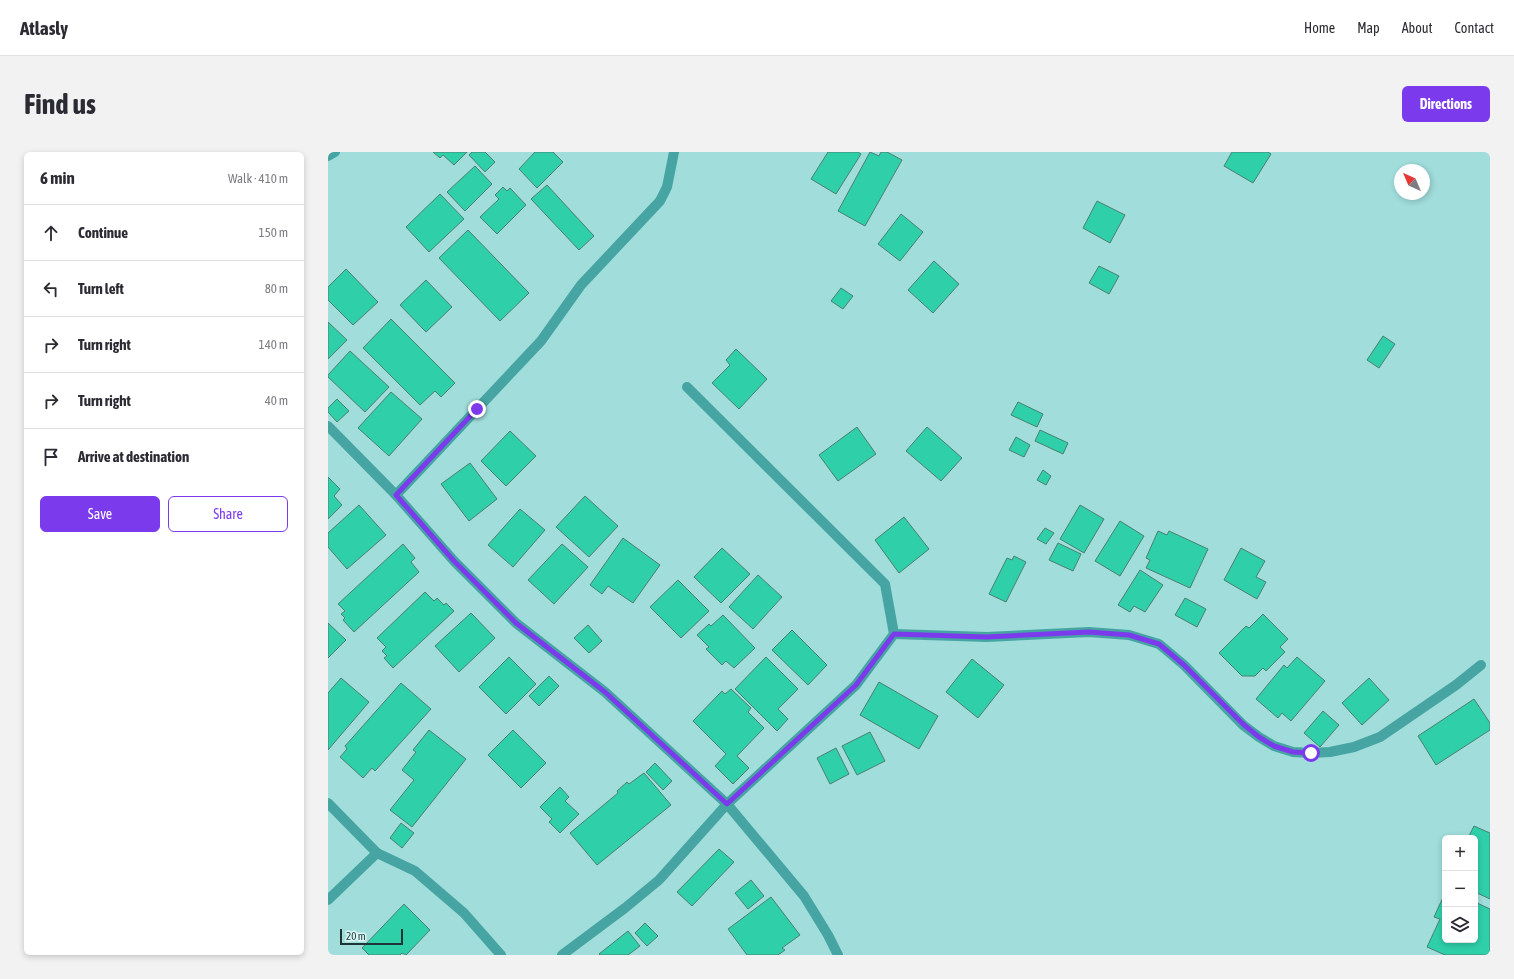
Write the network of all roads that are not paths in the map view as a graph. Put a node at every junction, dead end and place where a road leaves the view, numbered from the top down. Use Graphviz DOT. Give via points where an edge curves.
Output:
graph roads {
  1 [pos="335,152"];
  2 [pos="674,152"];
  3 [pos="328,156"];
  4 [pos="687,386"];
  5 [pos="328,426"];
  6 [pos="396,495"];
  7 [pos="894,634"];
  8 [pos="1481,665"];
  9 [pos="328,803"];
  10 [pos="727,804"];
  11 [pos="377,853"];
  12 [pos="328,900"];
  13 [pos="501,955"];
  14 [pos="562,955"];
  15 [pos="838,955"];
  1 -- 3 [label="street"];
  2 -- 6 [label="street" via="667,188 660,201 581,284 541,341"];
  4 -- 7 [label="street" via="885,584"];
  5 -- 6 [label="street"];
  6 -- 10 [label="street" via="454,561 516,623 605,692"];
  7 -- 8 [label="street" via="986,637 1089,632 1129,635 1159,644 1259,737 1274,746 1293,752 1311,753 1354,747 1380,737"];
  7 -- 10 [label="street" via="856,685"];
  9 -- 11 [label="street"];
  10 -- 14 [label="street" via="659,880"];
  10 -- 15 [label="street" via="804,896"];
  11 -- 12 [label="street"];
  11 -- 13 [label="street" via="415,871 464,913"];
}
